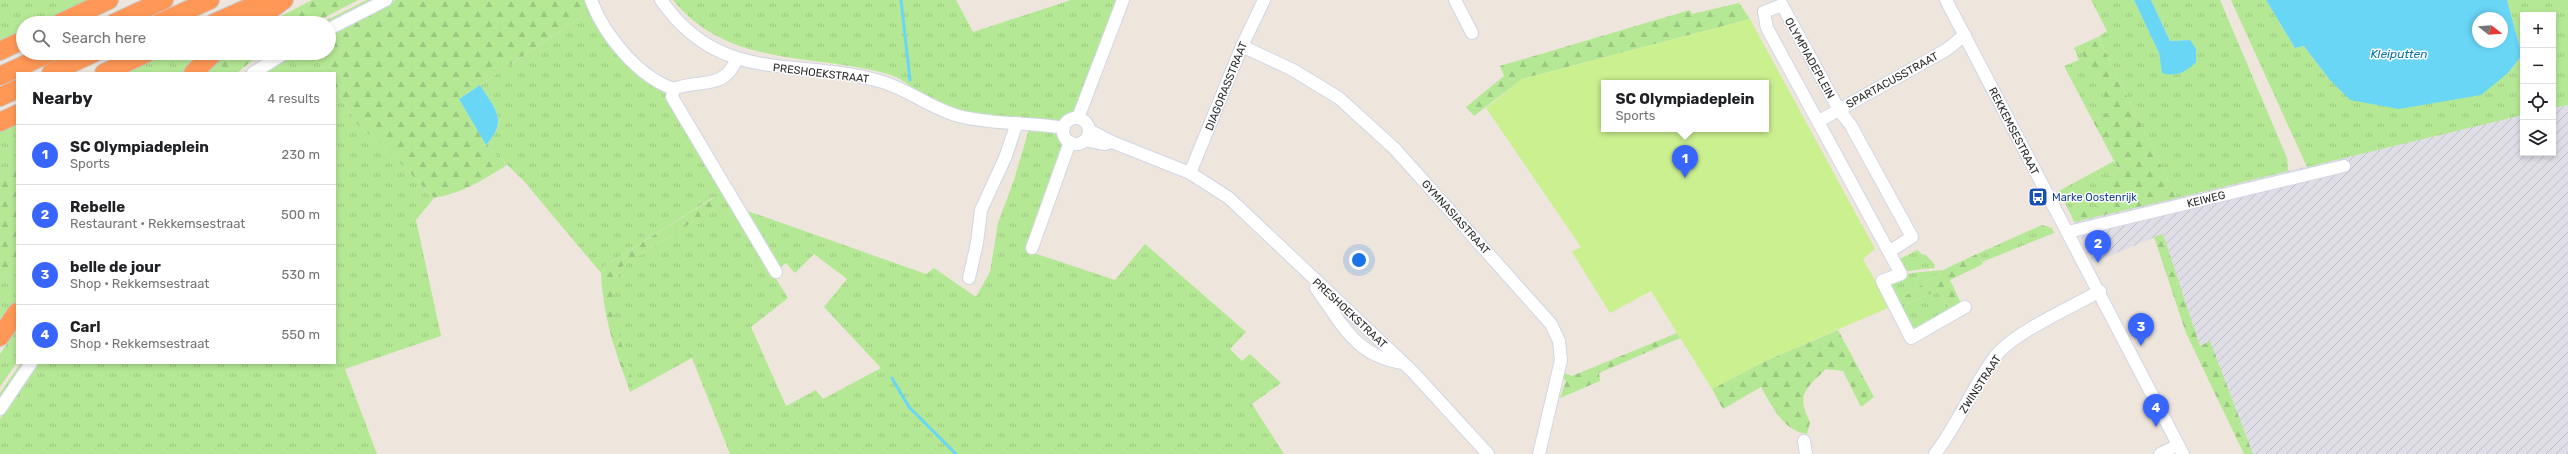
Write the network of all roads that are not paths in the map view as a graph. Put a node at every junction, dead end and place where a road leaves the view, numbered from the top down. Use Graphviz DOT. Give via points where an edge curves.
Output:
graph roads {
  1 [pos="109,0"];
  2 [pos="164,0"];
  3 [pos="210,0"];
  4 [pos="266,0"];
  5 [pos="284,0"];
  6 [pos="386,0"];
  7 [pos="591,0"];
  8 [pos="661,0"];
  9 [pos="1123,0"];
  10 [pos="1264,0"];
  11 [pos="1455,0"];
  12 [pos="1946,0"];
  13 [pos="1780,2"];
  14 [pos="75,16"];
  15 [pos="129,16"];
  16 [pos="174,16"];
  17 [pos="230,16"];
  18 [pos="262,16"];
  19 [pos="336,25"];
  20 [pos="1472,33"];
  21 [pos="1967,39"];
  22 [pos="16,43"];
  23 [pos="1242,46"];
  24 [pos="0,51"];
  25 [pos="737,58"];
  26 [pos="35,60"];
  27 [pos="79,60"];
  28 [pos="132,60"];
  29 [pos="207,60"];
  30 [pos="274,60"];
  31 [pos="53,72"];
  32 [pos="106,72"];
  33 [pos="194,72"];
  34 [pos="255,72"];
  35 [pos="0,76"];
  36 [pos="16,89"];
  37 [pos="674,89"];
  38 [pos="0,96"];
  39 [pos="1839,110"];
  40 [pos="16,114"];
  41 [pos="1078,118"];
  42 [pos="1819,121"];
  43 [pos="0,122"];
  44 [pos="1017,123"];
  45 [pos="1064,128"];
  46 [pos="1087,135"];
  47 [pos="1070,142"];
  48 [pos="2344,166"];
  49 [pos="1190,173"];
  50 [pos="2068,232"];
  51 [pos="1032,248"];
  52 [pos="1890,251"];
  53 [pos="1298,263"];
  54 [pos="776,272"];
  55 [pos="969,278"];
  56 [pos="2100,291"];
  57 [pos="1965,307"];
  58 [pos="16,313"];
  59 [pos="0,337"];
  60 [pos="1403,363"];
  61 [pos="30,364"];
  62 [pos="0,409"];
  63 [pos="1804,440"];
  64 [pos="2180,449"];
  65 [pos="1488,454"];
  66 [pos="1539,454"];
  67 [pos="1806,454"];
  68 [pos="1935,454"];
  69 [pos="2160,454"];
  1 -- 14 [label="highway"];
  2 -- 15 [label="highway"];
  3 -- 16 [label="highway"];
  4 -- 17 [label="highway"];
  5 -- 18 [label="highway"];
  6 -- 19 [label="street"];
  7 -- 37 [label="street" via="611,35 630,58 654,81"];
  8 -- 25 [label="street, PRESHOEKSTRAAT" via="678,21 697,37"];
  9 -- 41 [label="street"];
  10 -- 23 [label="street, DIAGORASSTRAAT"];
  11 -- 20 [label="street"];
  12 -- 21 [label="street, REKKEMSESTRAAT"];
  13 -- 39 [label="street, OLYMPIADEPLEIN"];
  13 -- 42 [label="street, OLYMPIADEPLEIN" via="1764,12 1764,19"];
  21 -- 39 [label="street, SPARTACUSSTRAAT" via="1959,48 1946,50"];
  21 -- 50 [label="street, REKKEMSESTRAAT" via="2027,158"];
  22 -- 24 [label="highway"];
  23 -- 49 [label="street, DIAGORASSTRAAT"];
  23 -- 66 [label="street, GYMNASIASTRAAT" via="1293,70 1339,98 1395,150 1551,324 1559,341 1561,360"];
  25 -- 37 [label="street" via="728,74 718,81"];
  25 -- 44 [label="street, PRESHOEKSTRAAT" via="770,67 879,80 958,116"];
  26 -- 35 [label="highway"];
  27 -- 31 [label="highway"];
  28 -- 32 [label="highway"];
  29 -- 33 [label="highway"];
  30 -- 34 [label="street"];
  36 -- 38 [label="highway"];
  37 -- 54 [label="street" via="674,103"];
  39 -- 42 [label="street, OLYMPIADEPLEIN"];
  39 -- 52 [label="street, OLYMPIADEPLEIN" via="1850,124 1912,237"];
  40 -- 43 [label="highway"];
  41 -- 45 [label="street" via="1069,120"];
  41 -- 46 [label="street" via="1086,122"];
  42 -- 52 [label="street, OLYMPIADEPLEIN"];
  44 -- 45 [label="street, PRESHOEKSTRAAT"];
  44 -- 55 [label="street" via="1005,158 980,210 977,243"];
  45 -- 47 [label="street" via="1065,136"];
  46 -- 47 [label="street" via="1078,143"];
  46 -- 49 [label="street, PRESHOEKSTRAAT" via="1104,144 1112,142"];
  47 -- 51 [label="street"];
  48 -- 50 [label="street, KEIWEG"];
  49 -- 53 [label="street, PRESHOEKSTRAAT" via="1229,198"];
  50 -- 56 [label="street, REKKEMSESTRAAT"];
  52 -- 57 [label="street, OLYMPIADEPLEIN" via="1901,274 1882,281 1912,338"];
  53 -- 60 [label="street, PRESHOEKSTRAAT"];
  53 -- 60 [label="street, PRESHOEKSTRAAT" via="1347,333 1365,350 1384,360"];
  56 -- 64 [label="street, REKKEMSESTRAAT"];
  56 -- 68 [label="street, ZWINSTRAAT" via="2030,330 1995,357"];
  58 -- 59 [label="highway"];
  60 -- 65 [label="street, PRESHOEKSTRAAT" via="1448,408"];
  61 -- 62 [label="street"];
  63 -- 67 [label="street"];
  64 -- 69 [label="street"];
}
